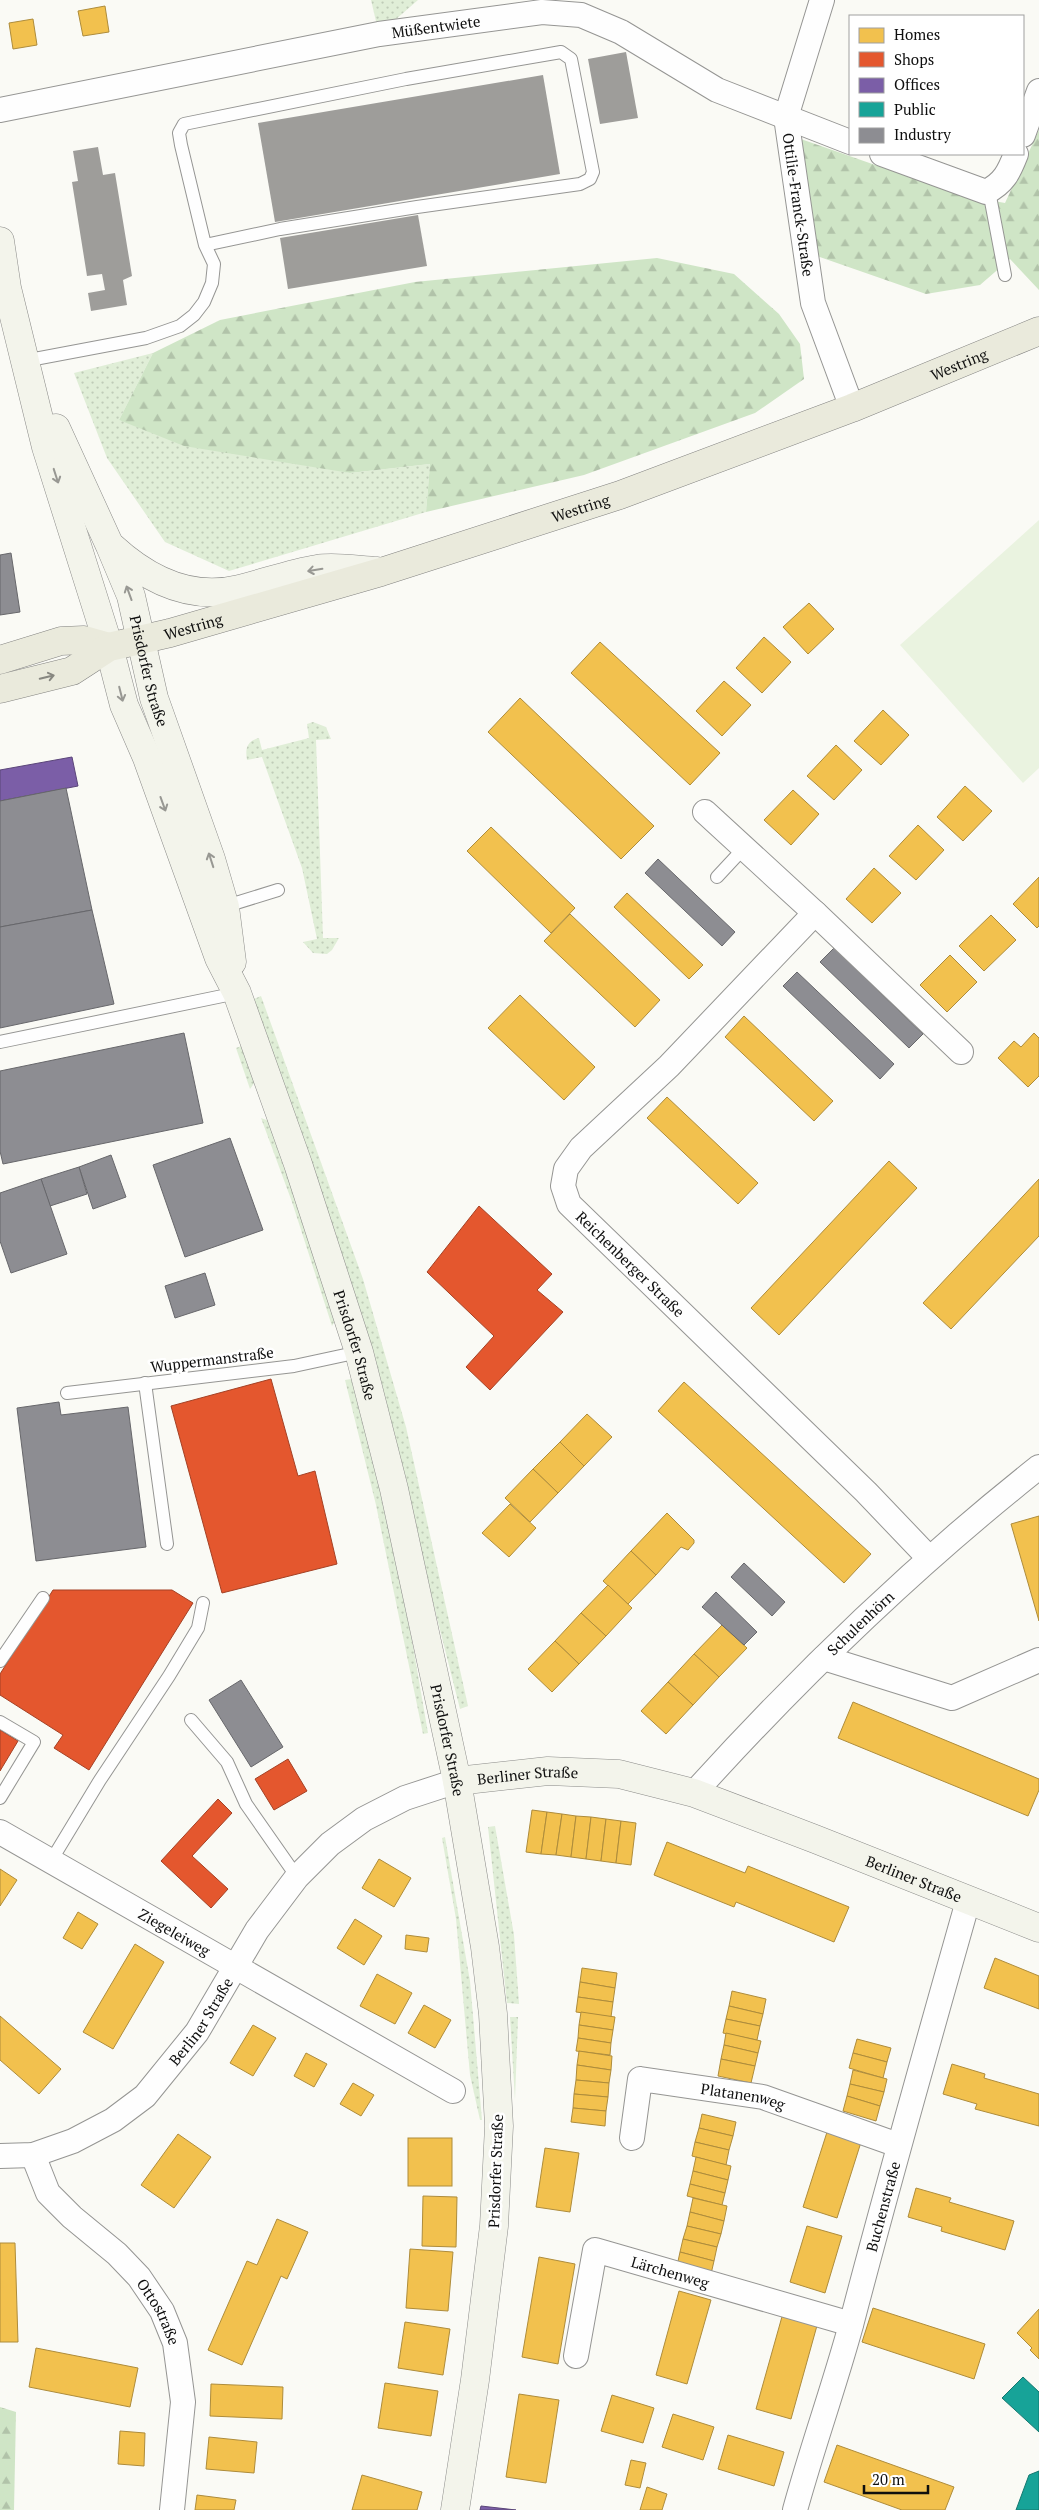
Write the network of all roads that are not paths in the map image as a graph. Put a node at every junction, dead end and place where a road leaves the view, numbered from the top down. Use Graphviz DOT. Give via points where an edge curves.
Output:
graph roads {
  1 [pos="822,0"];
  2 [pos="1039,91"];
  3 [pos="0,110"];
  4 [pos="786,117"];
  5 [pos="1024,132"];
  6 [pos="849,142"];
  7 [pos="885,155"];
  8 [pos="1016,155"];
  9 [pos="989,190"];
  10 [pos="0,240"];
  11 [pos="205,245"];
  12 [pos="1005,275"];
  13 [pos="1039,331"];
  14 [pos="24,362"];
  15 [pos="852,408"];
  16 [pos="110,546"];
  17 [pos="382,572"];
  18 [pos="142,640"];
  19 [pos="109,647"];
  20 [pos="0,660"];
  21 [pos="0,689"];
  22 [pos="705,812"];
  23 [pos="744,848"];
  24 [pos="717,878"];
  25 [pos="278,890"];
  26 [pos="213,910"];
  27 [pos="816,913"];
  28 [pos="237,993"];
  29 [pos="0,1042"];
  30 [pos="960,1052"];
  31 [pos="359,1352"];
  32 [pos="145,1383"];
  33 [pos="68,1392"];
  34 [pos="1039,1467"];
  35 [pos="167,1544"];
  36 [pos="929,1558"];
  37 [pos="43,1598"];
  38 [pos="203,1603"];
  39 [pos="824,1658"];
  40 [pos="1039,1660"];
  41 [pos="0,1661"];
  42 [pos="191,1720"];
  43 [pos="0,1722"];
  44 [pos="457,1781"];
  45 [pos="694,1794"];
  46 [pos="0,1798"];
  47 [pos="0,1832"];
  48 [pos="51,1861"];
  49 [pos="297,1877"];
  50 [pos="968,1901"];
  51 [pos="1039,1928"];
  52 [pos="236,1968"];
  53 [pos="453,2091"];
  54 [pos="632,2138"];
  55 [pos="898,2145"];
  56 [pos="33,2155"];
  57 [pos="0,2156"];
  58 [pos="851,2324"];
  59 [pos="576,2356"];
  60 [pos="172,2510"];
  61 [pos="455,2510"];
  62 [pos="795,2510"];
  1 -- 4 [label="street, Ottilie-Franck-Straße"];
  2 -- 5 [label="street"];
  3 -- 4 [label="street, Müßentwiete" via="379,34 542,12 581,15 621,32 717,90"];
  4 -- 6 [label="street, Müßentwiete"];
  4 -- 15 [label="street, Ottilie-Franck-Straße" via="813,303"];
  7 -- 9 [label="street" via="967,187"];
  8 -- 9 [label="street" via="1008,174 998,186"];
  9 -- 12 [label="lane"];
  10 -- 14 [label="main road, Prisdorfer Straße"];
  11 -- 11 [label="lane" via="280,230 580,184 590,179 594,172 571,59 561,52 548,54 184,124 179,133"];
  11 -- 14 [label="lane" via="214,264 212,284 204,302 180,326 146,338"];
  13 -- 15 [label="main road, Westring"];
  14 -- 16 [label="main road, Prisdorfer Straße"];
  14 -- 19 [label="main road, Prisdorfer Straße, one-way" via="46,447"];
  15 -- 17 [label="main road, Westring" via="620,495"];
  17 -- 16 [label="main road, one-way" via="318,569 237,590 206,594 175,588 147,575"];
  18 -- 16 [label="main road, Prisdorfer Straße, one-way" via="131,596"];
  17 -- 18 [label="main road, Westring"];
  18 -- 19 [label="main road, Westring"];
  26 -- 18 [label="main road, Prisdorfer Straße, one-way" via="211,859 154,698"];
  19 -- 20 [label="main road, Westring" via="84,640 61,642"];
  21 -- 19 [label="main road, Westring, one-way" via="72,671"];
  19 -- 26 [label="main road, Prisdorfer Straße, one-way" via="124,705"];
  22 -- 23 [label="street"];
  23 -- 24 [label="lane"];
  23 -- 27 [label="street"];
  25 -- 26 [label="lane"];
  26 -- 28 [label="main road, Prisdorfer Straße" via="219,958"];
  27 -- 30 [label="street"];
  27 -- 36 [label="street, Reichenberger Straße" via="669,1066 581,1148 566,1168 563,1186 569,1204 866,1492"];
  28 -- 29 [label="lane"];
  28 -- 31 [label="main road, Prisdorfer Straße" via="298,1164"];
  31 -- 32 [label="lane, Wuppermanstraße" via="294,1366"];
  31 -- 44 [label="main road, Prisdorfer Straße" via="394,1489"];
  32 -- 33 [label="lane, Wuppermanstraße"];
  32 -- 35 [label="lane"];
  34 -- 36 [label="street, Schulenhörn"];
  36 -- 39 [label="street, Schulenhörn"];
  37 -- 41 [label="lane"];
  38 -- 48 [label="lane" via="198,1628"];
  39 -- 40 [label="street" via="952,1698"];
  39 -- 45 [label="street, Schulenhörn"];
  42 -- 49 [label="lane" via="227,1762 246,1804"];
  43 -- 46 [label="lane" via="34,1742"];
  44 -- 45 [label="main road, Berliner Straße" via="548,1771 610,1774"];
  44 -- 49 [label="street, Berliner Straße" via="405,1798 364,1819 330,1844"];
  44 -- 61 [label="main road, Prisdorfer Straße" via="485,1947 493,2014 499,2126 494,2226"];
  45 -- 50 [label="main road, Berliner Straße"];
  47 -- 48 [label="street, Ziegeleiweg"];
  48 -- 52 [label="street, Ziegeleiweg"];
  49 -- 52 [label="street, Berliner Straße" via="257,1930"];
  50 -- 51 [label="main road, Berliner Straße"];
  50 -- 55 [label="street, Buchenstraße"];
  52 -- 53 [label="street, Ziegeleiweg"];
  52 -- 56 [label="street, Berliner Straße" via="197,2032 145,2096 113,2120 73,2141"];
  54 -- 55 [label="street, Platanenweg" via="640,2079 763,2097"];
  55 -- 58 [label="street, Buchenstraße"];
  56 -- 57 [label="street, Berliner Straße"];
  56 -- 60 [label="street, Ottostraße" via="48,2193 139,2277 162,2311 175,2343 183,2402"];
  58 -- 59 [label="street, Lärchenweg" via="595,2250"];
  58 -- 62 [label="street, Buchenstraße"];
}
